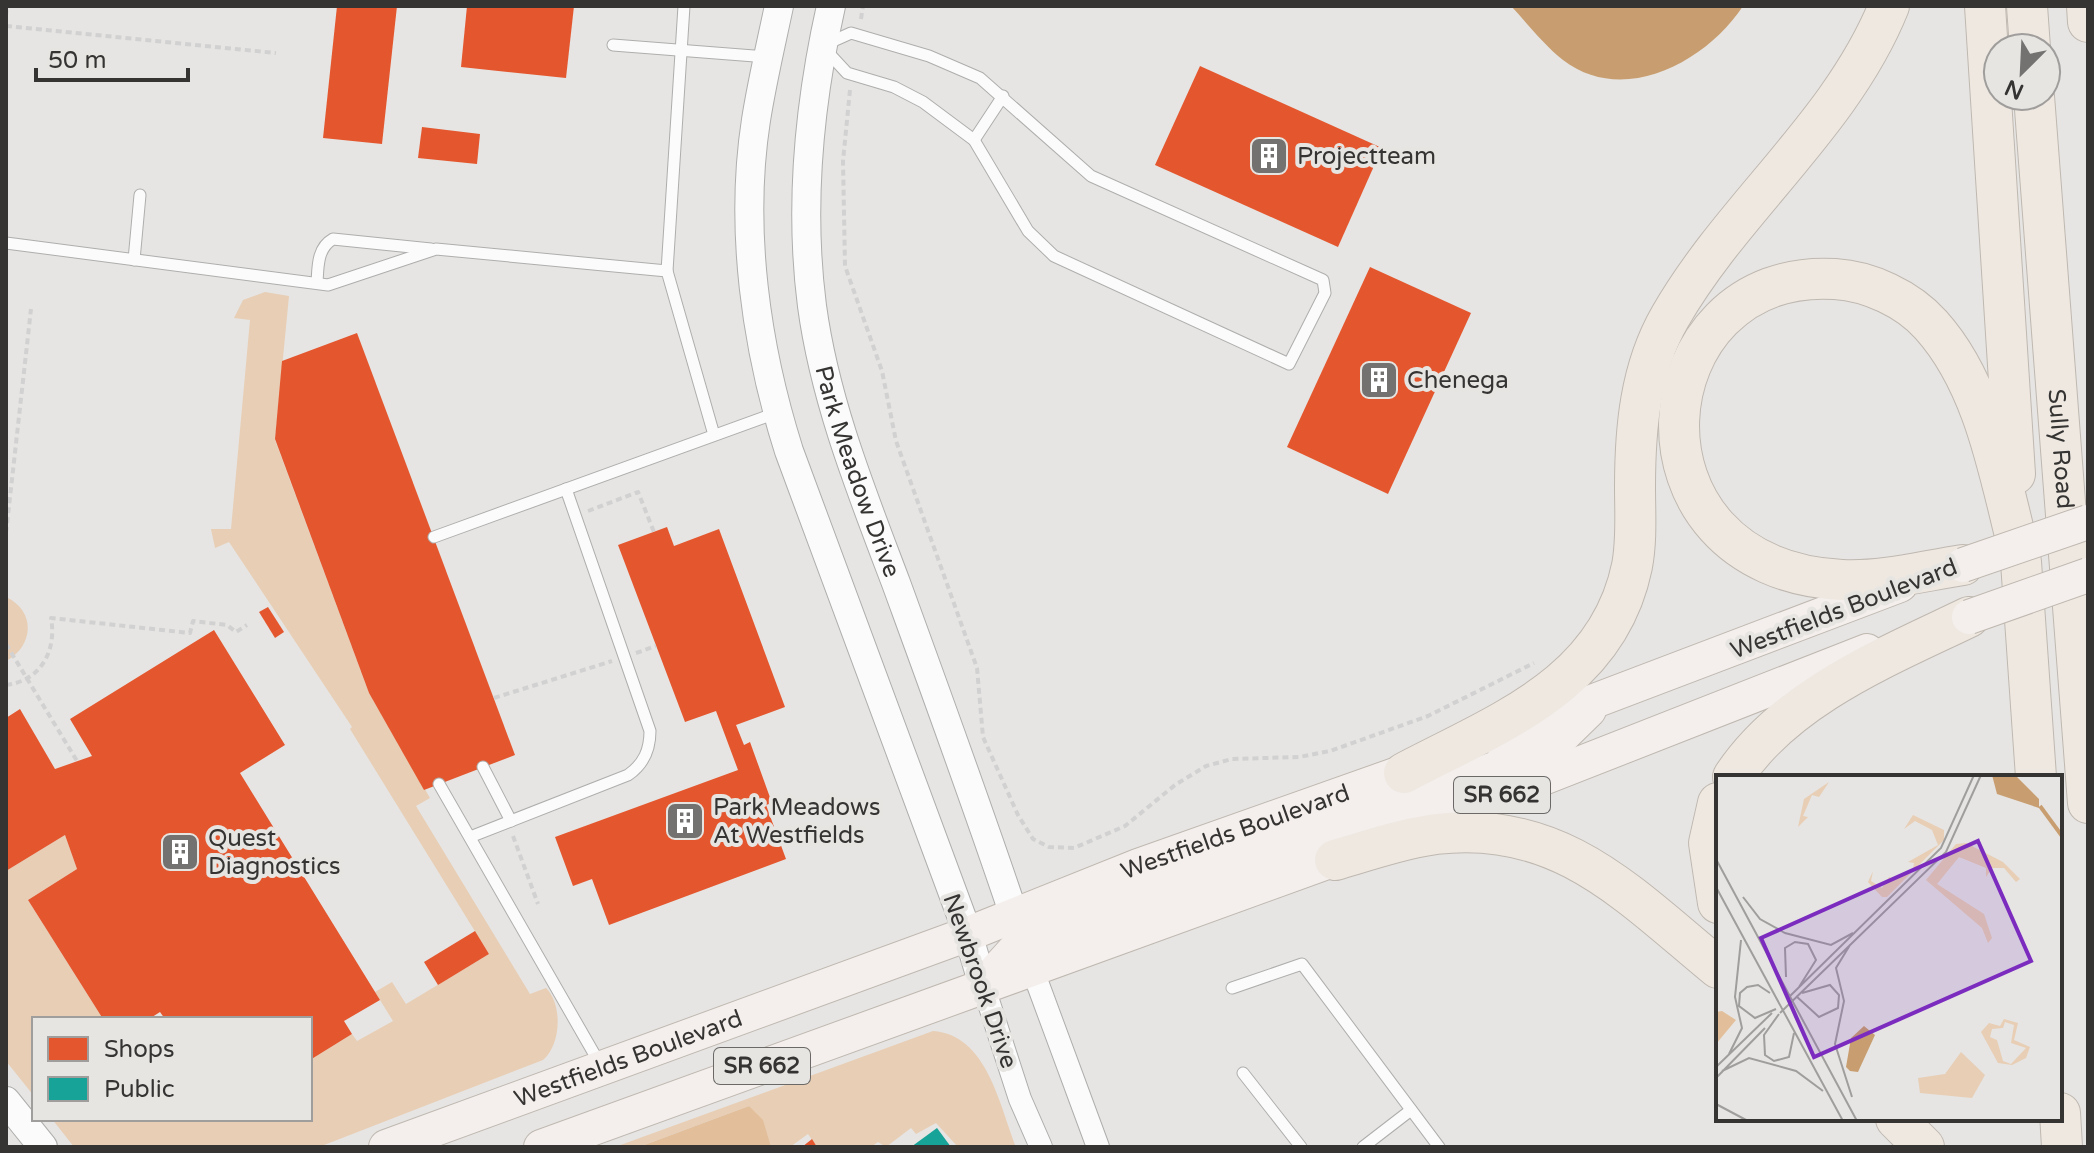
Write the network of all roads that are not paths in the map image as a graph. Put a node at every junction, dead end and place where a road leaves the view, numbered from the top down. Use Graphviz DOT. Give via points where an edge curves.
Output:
graph roads {
  1 [pos="684,6"];
  2 [pos="779,6"];
  3 [pos="831,6"];
  4 [pos="1889,6"];
  5 [pos="1985,6"];
  6 [pos="2027,6"];
  7 [pos="2087,6"];
  8 [pos="2088,22"];
  9 [pos="2029,32"];
  10 [pos="613,45"];
  11 [pos="822,46"];
  12 [pos="679,49"];
  13 [pos="768,57"];
  14 [pos="1003,96"];
  15 [pos="2035,112"];
  16 [pos="974,140"];
  17 [pos="140,195"];
  18 [pos="6,243"];
  19 [pos="436,249"];
  20 [pos="134,260"];
  21 [pos="667,271"];
  22 [pos="317,283"];
  23 [pos="777,412"];
  24 [pos="714,435"];
  25 [pos="566,489"];
  26 [pos="2088,522"];
  27 [pos="434,537"];
  28 [pos="2020,555"];
  29 [pos="1963,565"];
  30 [pos="2088,575"];
  31 [pos="1969,617"];
  32 [pos="1600,700"];
  33 [pos="2034,765"];
  34 [pos="483,767"];
  35 [pos="1404,773"];
  36 [pos="1735,775"];
  37 [pos="439,784"];
  38 [pos="2088,803"];
  39 [pos="1716,812"];
  40 [pos="516,825"];
  41 [pos="470,837"];
  42 [pos="1335,860"];
  43 [pos="1716,895"];
  44 [pos="968,934"];
  45 [pos="1023,943"];
  46 [pos="1716,966"];
  47 [pos="983,985"];
  48 [pos="1232,988"];
  49 [pos="602,1067"];
  50 [pos="1243,1073"];
  51 [pos="6,1101"];
  52 [pos="1411,1110"];
  53 [pos="1898,1121"];
  54 [pos="2060,1121"];
  55 [pos="43,1147"];
  56 [pos="386,1147"];
  57 [pos="541,1147"];
  58 [pos="1041,1147"];
  59 [pos="1098,1147"];
  60 [pos="1301,1147"];
  61 [pos="1363,1147"];
  62 [pos="1439,1147"];
  63 [pos="1924,1147"];
  64 [pos="2062,1147"];
  1 -- 12 [label="lane"];
  2 -- 13 [label="street"];
  3 -- 11 [label="street, Park Meadow Drive"];
  4 -- 35 [label="highway" via="1850,80 1698,272 1658,343 1640,403 1635,443 1632,565 1614,620 1547,696"];
  5 -- 28 [label="highway"];
  6 -- 9 [label="highway"];
  7 -- 8 [label="highway"];
  10 -- 12 [label="lane"];
  11 -- 14 [label="lane" via="858,34 959,67"];
  11 -- 16 [label="lane" via="847,73 923,102"];
  11 -- 45 [label="street, Park Meadow Drive" via="811,112 806,215 812,305 825,374 843,441"];
  12 -- 13 [label="lane"];
  12 -- 21 [label="lane"];
  13 -- 23 [label="street" via="756,122 751,225 757,316"];
  14 -- 16 [label="lane"];
  14 -- 16 [label="lane" via="1091,176 1323,280 1325,293 1289,364 1054,256 1028,231"];
  15 -- 38 [label="highway, Sully Road"];
  17 -- 20 [label="lane"];
  18 -- 20 [label="lane"];
  19 -- 21 [label="lane"];
  19 -- 22 [label="lane" via="328,285"];
  19 -- 22 [label="lane" via="333,239 323,247"];
  20 -- 22 [label="lane"];
  21 -- 24 [label="lane"];
  23 -- 24 [label="lane"];
  23 -- 44 [label="street, Newbrook Drive"];
  24 -- 25 [label="lane"];
  25 -- 27 [label="lane"];
  25 -- 40 [label="lane" via="630,655 650,731 643,761 628,775"];
  26 -- 29 [label="main road, Westfields Boulevard / SR 662, bridge"];
  28 -- 29 [label="highway" via="1995,458 1964,376 1930,324 1911,307 1865,285 1821,278 1759,294 1727,315 1689,367 1677,410 1691,489 1715,524 1748,553 1820,577 1881,579"];
  28 -- 33 [label="highway"];
  29 -- 32 [label="main road, Westfields Boulevard / SR 662"];
  30 -- 31 [label="main road, Westfields Boulevard / SR 662, bridge"];
  31 -- 36 [label="highway" via="1855,671 1770,736"];
  31 -- 42 [label="main road, Westfields Boulevard / SR 662" via="1877,647"];
  32 -- 35 [label="main road, Westfields Boulevard / SR 662"];
  32 -- 45 [label="main road" via="1549,749"];
  34 -- 40 [label="lane"];
  35 -- 45 [label="main road, Westfields Boulevard / SR 662" via="1138,866"];
  37 -- 41 [label="lane"];
  39 -- 43 [label="highway" via="1709,843"];
  40 -- 41 [label="lane"];
  41 -- 49 [label="lane"];
  42 -- 45 [label="main road, Westfields Boulevard / SR 662"];
  42 -- 46 [label="highway" via="1438,834 1494,834 1552,846 1605,876"];
  44 -- 45 [label="main road, Westfields Boulevard / SR 662"];
  44 -- 47 [label="street, Newbrook Drive"];
  44 -- 49 [label="main road, Westfields Boulevard / SR 662"];
  45 -- 47 [label="main road, Westfields Boulevard / SR 662"];
  45 -- 59 [label="street"];
  47 -- 57 [label="main road, Westfields Boulevard / SR 662"];
  47 -- 58 [label="street, Newbrook Drive"];
  48 -- 52 [label="lane" via="1302,964"];
  49 -- 56 [label="main road, Westfields Boulevard / SR 662"];
  50 -- 60 [label="lane"];
  51 -- 55 [label="street"];
  52 -- 61 [label="lane"];
  52 -- 62 [label="lane"];
  53 -- 63 [label="highway"];
  54 -- 64 [label="highway"];
}
